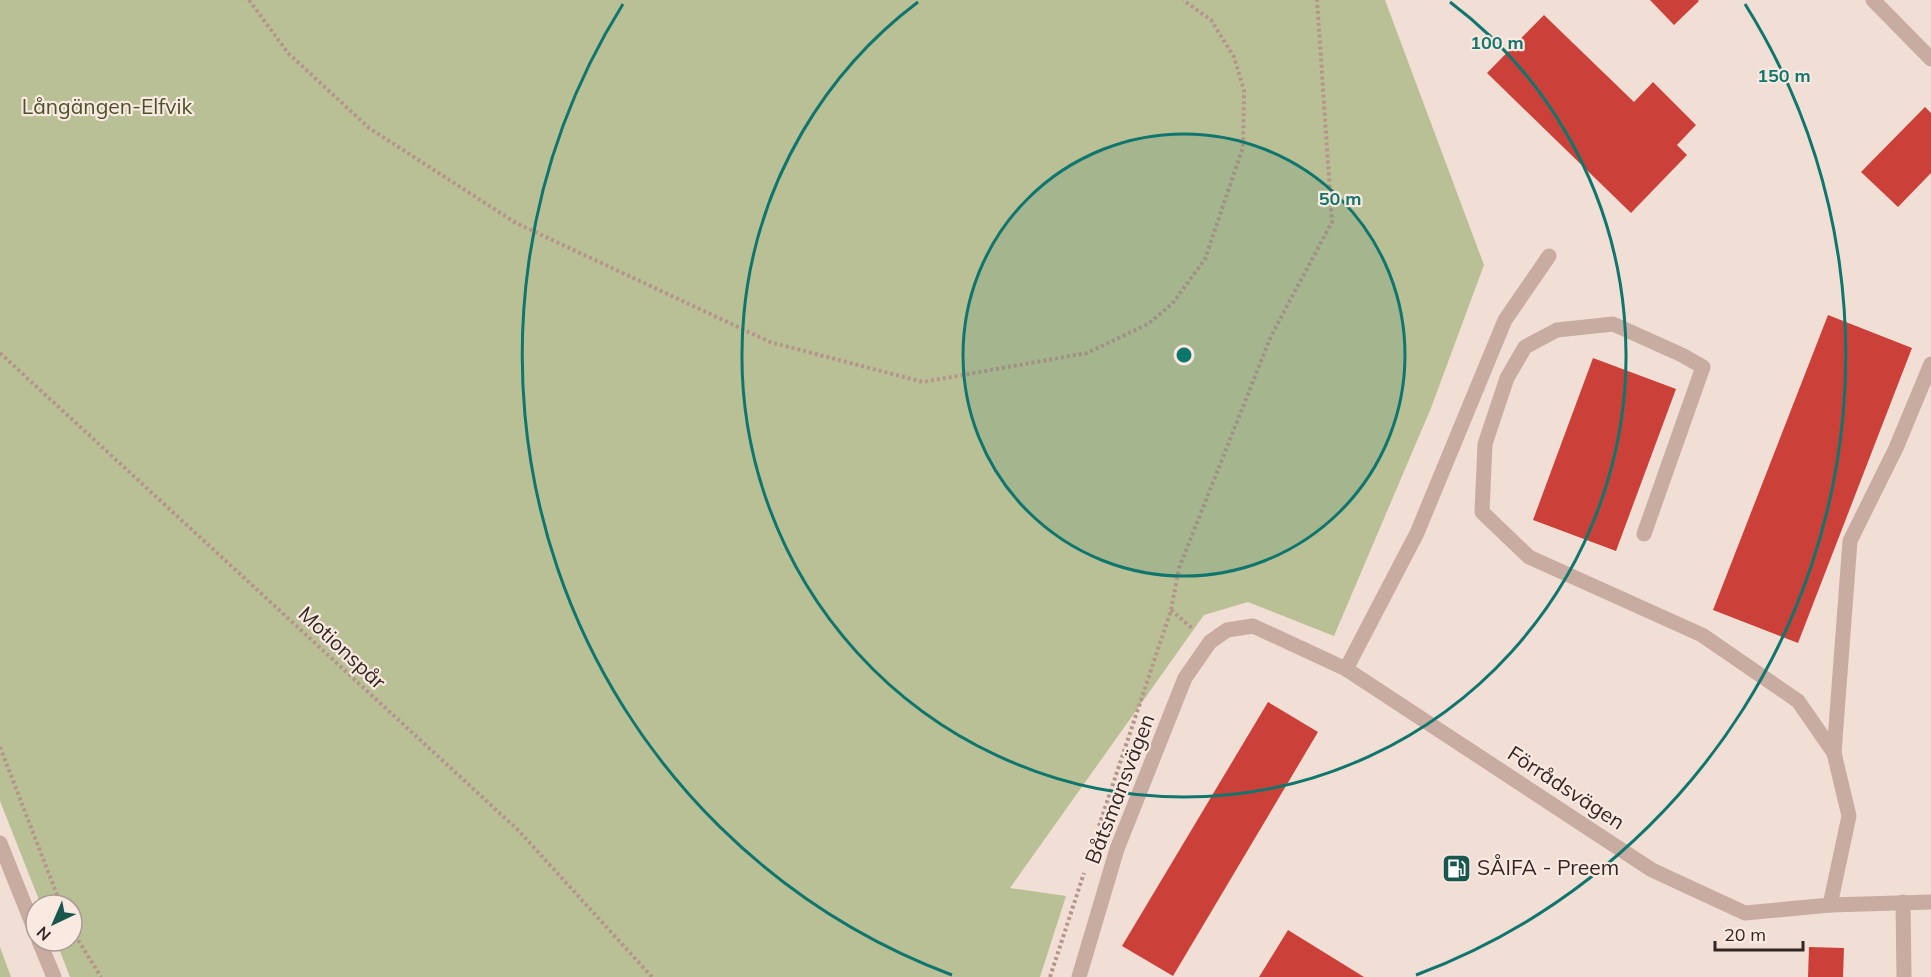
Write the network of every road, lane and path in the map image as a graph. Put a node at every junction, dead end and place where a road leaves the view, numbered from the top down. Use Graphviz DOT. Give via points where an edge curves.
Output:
graph roads {
  1 [pos="249,0"];
  2 [pos="1184,0"];
  3 [pos="1317,0"];
  4 [pos="1873,0"];
  5 [pos="1931,59"];
  6 [pos="1549,256"];
  7 [pos="0,353"];
  8 [pos="1931,364"];
  9 [pos="1644,534"];
  10 [pos="1171,610"];
  11 [pos="1227,630"];
  12 [pos="1210,642"];
  13 [pos="1346,669"];
  14 [pos="0,747"];
  15 [pos="1834,753"];
  16 [pos="1097,832"];
  17 [pos="0,843"];
  18 [pos="1086,866"];
  19 [pos="56,893"];
  20 [pos="1903,902"];
  21 [pos="1931,902"];
  22 [pos="24,903"];
  23 [pos="1830,905"];
  24 [pos="84,949"];
  25 [pos="44,953"];
  26 [pos="54,977"];
  27 [pos="101,977"];
  28 [pos="652,977"];
  29 [pos="1050,977"];
  30 [pos="1079,977"];
  31 [pos="1904,977"];
  1 -- 2 [label="path" via="288,53 369,128 516,223 770,342 924,382 1087,353 1148,324 1172,304 1204,259 1243,147 1244,90 1234,57 1211,20"];
  3 -- 10 [label="path" via="1332,222 1270,336 1179,568"];
  4 -- 5 [label="street"];
  6 -- 13 [label="street" via="1506,320 1417,533"];
  7 -- 28 [label="path, Motionspår" via="518,830"];
  8 -- 15 [label="street" via="1896,448 1850,541"];
  9 -- 15 [label="street" via="1703,367 1613,324 1557,330 1525,347 1507,378 1485,444 1482,512 1529,557 1702,635 1721,648 1798,701"];
  10 -- 12 [label="path"];
  10 -- 16 [label="path"];
  11 -- 12 [label="street, Båtsmansvägen"];
  11 -- 13 [label="street, Förrådsvägen" via="1253,626"];
  12 -- 30 [label="street, Båtsmansvägen" via="1185,678 1117,849"];
  13 -- 23 [label="street, Förrådsvägen" via="1652,870 1745,913"];
  14 -- 19 [label="path"];
  15 -- 23 [label="street" via="1849,816"];
  17 -- 22 [label="street"];
  18 -- 29 [label="path"];
  20 -- 21 [label="street, Förrådsvägen"];
  20 -- 23 [label="street, Förrådsvägen"];
  20 -- 31 [label="street"];
  24 -- 27 [label="path"];
  25 -- 26 [label="street"];
}
